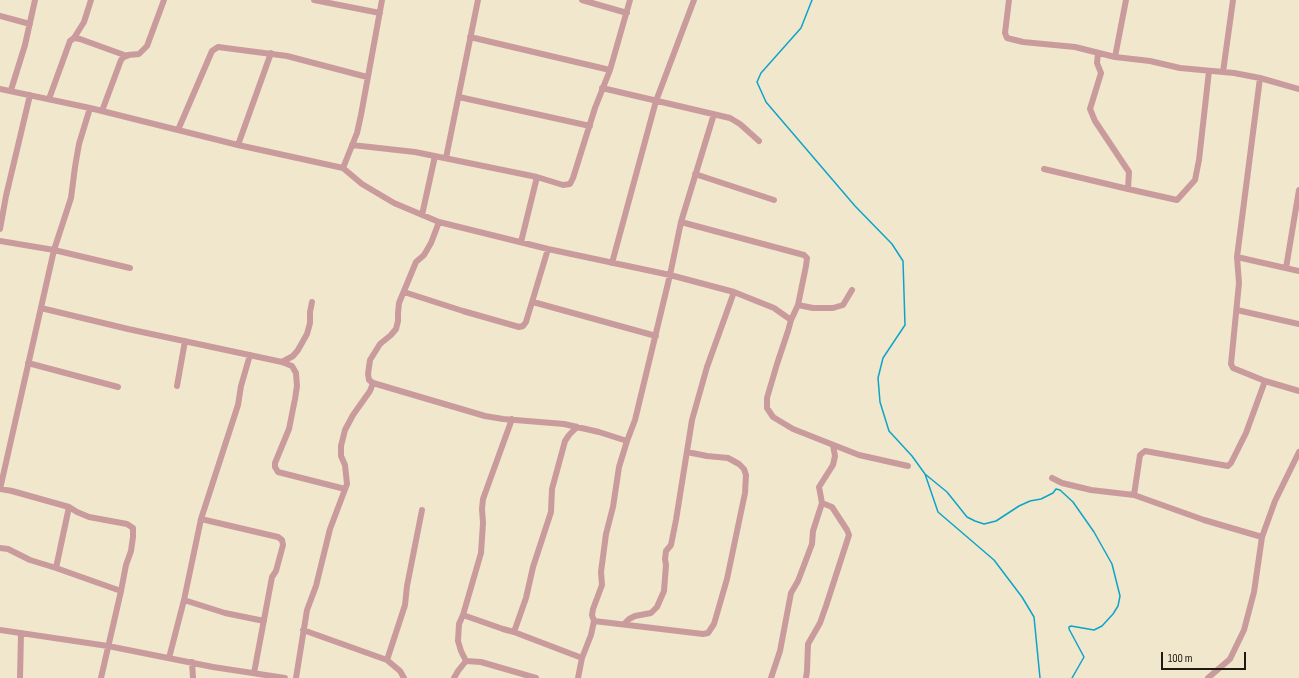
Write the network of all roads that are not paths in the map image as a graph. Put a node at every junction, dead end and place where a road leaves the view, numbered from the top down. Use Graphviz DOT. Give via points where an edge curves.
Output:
graph roads {
  1 [pos="35,0"];
  2 [pos="91,0"];
  3 [pos="164,0"];
  4 [pos="314,0"];
  5 [pos="382,0"];
  6 [pos="478,0"];
  7 [pos="582,0"];
  8 [pos="630,0"];
  9 [pos="694,0"];
  10 [pos="1009,0"];
  11 [pos="1126,0"];
  12 [pos="1233,0"];
  13 [pos="380,13"];
  14 [pos="627,13"];
  15 [pos="0,16"];
  16 [pos="30,24"];
  17 [pos="470,37"];
  18 [pos="74,38"];
  19 [pos="271,53"];
  20 [pos="1098,53"];
  21 [pos="127,56"];
  22 [pos="1115,57"];
  23 [pos="610,70"];
  24 [pos="1209,71"];
  25 [pos="1223,72"];
  26 [pos="368,77"];
  27 [pos="1260,78"];
  28 [pos="602,88"];
  29 [pos="0,89"];
  30 [pos="1299,89"];
  31 [pos="11,90"];
  32 [pos="30,95"];
  33 [pos="458,97"];
  34 [pos="49,99"];
  35 [pos="656,100"];
  36 [pos="90,108"];
  37 [pos="102,111"];
  38 [pos="714,114"];
  39 [pos="590,126"];
  40 [pos="178,130"];
  41 [pos="758,141"];
  42 [pos="238,145"];
  43 [pos="352,145"];
  44 [pos="435,156"];
  45 [pos="446,158"];
  46 [pos="343,168"];
  47 [pos="1044,169"];
  48 [pos="695,174"];
  49 [pos="538,177"];
  50 [pos="1128,189"];
  51 [pos="1299,190"];
  52 [pos="774,200"];
  53 [pos="422,215"];
  54 [pos="439,222"];
  55 [pos="681,222"];
  56 [pos="0,228"];
  57 [pos="0,241"];
  58 [pos="521,242"];
  59 [pos="548,249"];
  60 [pos="54,250"];
  61 [pos="1237,257"];
  62 [pos="612,263"];
  63 [pos="130,268"];
  64 [pos="1286,268"];
  65 [pos="1299,271"];
  66 [pos="670,275"];
  67 [pos="852,290"];
  68 [pos="404,292"];
  69 [pos="734,292"];
  70 [pos="312,302"];
  71 [pos="532,302"];
  72 [pos="798,305"];
  73 [pos="41,308"];
  74 [pos="1237,310"];
  75 [pos="791,320"];
  76 [pos="1299,324"];
  77 [pos="656,336"];
  78 [pos="185,341"];
  79 [pos="250,354"];
  80 [pos="282,362"];
  81 [pos="28,363"];
  82 [pos="1264,381"];
  83 [pos="373,383"];
  84 [pos="177,386"];
  85 [pos="118,387"];
  86 [pos="1299,391"];
  87 [pos="512,419"];
  88 [pos="577,427"];
  89 [pos="627,441"];
  90 [pos="833,445"];
  91 [pos="687,452"];
  92 [pos="1299,452"];
  93 [pos="908,466"];
  94 [pos="1052,478"];
  95 [pos="0,489"];
  96 [pos="345,489"];
  97 [pos="1134,495"];
  98 [pos="822,503"];
  99 [pos="69,507"];
  100 [pos="422,510"];
  101 [pos="201,519"];
  102 [pos="1262,537"];
  103 [pos="0,548"];
  104 [pos="56,568"];
  105 [pos="121,591"];
  106 [pos="184,600"];
  107 [pos="463,615"];
  108 [pos="264,621"];
  109 [pos="594,621"];
  110 [pos="624,624"];
  111 [pos="0,630"];
  112 [pos="303,630"];
  113 [pos="514,632"];
  114 [pos="21,633"];
  115 [pos="108,646"];
  116 [pos="169,658"];
  117 [pos="582,658"];
  118 [pos="387,660"];
  119 [pos="466,661"];
  120 [pos="192,662"];
  121 [pos="254,674"];
  122 [pos="20,678"];
  123 [pos="101,678"];
  124 [pos="193,678"];
  125 [pos="285,678"];
  126 [pos="296,678"];
  127 [pos="404,678"];
  128 [pos="454,678"];
  129 [pos="536,678"];
  130 [pos="578,678"];
  131 [pos="771,678"];
  132 [pos="806,678"];
  133 [pos="1208,678"];
  1 -- 16 [label="street"];
  2 -- 18 [label="street" via="84,22"];
  3 -- 21 [label="street" via="147,46 139,54"];
  4 -- 13 [label="street"];
  5 -- 13 [label="street"];
  6 -- 17 [label="street"];
  7 -- 14 [label="street"];
  8 -- 14 [label="street"];
  9 -- 35 [label="street"];
  10 -- 20 [label="street" via="1004,33 1007,38 1075,47"];
  11 -- 22 [label="street"];
  12 -- 25 [label="street"];
  13 -- 26 [label="street"];
  14 -- 23 [label="street"];
  15 -- 16 [label="street"];
  16 -- 31 [label="street"];
  17 -- 23 [label="street"];
  17 -- 33 [label="street"];
  18 -- 21 [label="street"];
  18 -- 34 [label="street" via="70,41"];
  19 -- 26 [label="street"];
  19 -- 40 [label="street" via="225,47 218,47 212,51"];
  19 -- 42 [label="street"];
  20 -- 22 [label="street"];
  20 -- 50 [label="street" via="1100,73 1090,109 1095,121 1129,172"];
  21 -- 37 [label="street" via="121,60"];
  22 -- 24 [label="street"];
  23 -- 28 [label="street"];
  24 -- 25 [label="street"];
  24 -- 50 [label="street" via="1195,180 1177,200"];
  25 -- 27 [label="street"];
  26 -- 43 [label="street" via="362,115"];
  27 -- 30 [label="street"];
  27 -- 61 [label="street"];
  28 -- 35 [label="street"];
  28 -- 39 [label="street"];
  29 -- 31 [label="street"];
  31 -- 32 [label="street"];
  32 -- 34 [label="street"];
  32 -- 56 [label="street"];
  33 -- 39 [label="street"];
  33 -- 45 [label="street"];
  34 -- 36 [label="street"];
  35 -- 38 [label="street"];
  35 -- 62 [label="street"];
  36 -- 37 [label="street"];
  36 -- 60 [label="street" via="79,144 71,198"];
  37 -- 40 [label="street"];
  38 -- 41 [label="street" via="730,118 740,124"];
  38 -- 48 [label="street"];
  39 -- 49 [label="street" via="570,184 563,185"];
  40 -- 42 [label="street"];
  42 -- 46 [label="street"];
  43 -- 44 [label="street" via="398,149"];
  43 -- 46 [label="street"];
  44 -- 45 [label="street"];
  44 -- 53 [label="street"];
  45 -- 49 [label="street"];
  46 -- 53 [label="street" via="375,193"];
  47 -- 50 [label="street"];
  48 -- 52 [label="street"];
  48 -- 55 [label="street"];
  49 -- 58 [label="street"];
  51 -- 64 [label="street"];
  53 -- 54 [label="street"];
  54 -- 58 [label="street"];
  54 -- 68 [label="street" via="431,243 416,262"];
  55 -- 66 [label="street"];
  55 -- 72 [label="street" via="804,255 807,258"];
  57 -- 60 [label="street"];
  58 -- 59 [label="street"];
  59 -- 62 [label="street"];
  59 -- 71 [label="street"];
  60 -- 63 [label="street"];
  60 -- 73 [label="street"];
  61 -- 64 [label="street"];
  61 -- 74 [label="street"];
  62 -- 66 [label="street"];
  64 -- 65 [label="street"];
  66 -- 69 [label="street"];
  66 -- 77 [label="street"];
  67 -- 72 [label="street" via="842,305 833,308"];
  68 -- 71 [label="street" via="519,327 526,322"];
  68 -- 83 [label="street" via="399,303 396,329 380,344 370,360 368,374 369,380"];
  69 -- 75 [label="street" via="774,308"];
  69 -- 91 [label="street" via="707,367 692,420"];
  70 -- 80 [label="street" via="307,334 298,350"];
  71 -- 77 [label="street"];
  72 -- 75 [label="street"];
  73 -- 78 [label="street"];
  73 -- 81 [label="street"];
  74 -- 76 [label="street"];
  74 -- 82 [label="street" via="1231,364 1233,368"];
  75 -- 90 [label="street" via="767,398 767,408 773,417"];
  77 -- 89 [label="street" via="635,420"];
  78 -- 79 [label="street"];
  78 -- 84 [label="street"];
  79 -- 80 [label="street"];
  79 -- 101 [label="street" via="238,405"];
  80 -- 96 [label="street" via="292,366 296,372 297,386 288,429 275,468 278,472"];
  81 -- 85 [label="street"];
  81 -- 95 [label="street"];
  82 -- 86 [label="street"];
  82 -- 97 [label="street" via="1246,433 1228,466 1145,451 1140,455"];
  83 -- 87 [label="street" via="485,416"];
  83 -- 96 [label="street" via="345,430 341,456 347,478"];
  87 -- 88 [label="street"];
  87 -- 107 [label="street" via="483,499 480,553"];
  88 -- 89 [label="street"];
  88 -- 113 [label="street" via="565,441 552,489 552,512"];
  89 -- 109 [label="street" via="619,467 606,534 601,572 602,585 593,609"];
  90 -- 93 [label="street" via="859,455"];
  90 -- 98 [label="street" via="834,465 819,487"];
  91 -- 110 [label="street" via="670,545 664,559 664,591 657,607 651,613 635,616"];
  91 -- 110 [label="street" via="728,458 739,464 746,475 729,572 714,624 708,633 703,634"];
  92 -- 102 [label="street" via="1275,501"];
  94 -- 97 [label="street" via="1091,490"];
  95 -- 99 [label="street"];
  96 -- 112 [label="street" via="330,529"];
  97 -- 102 [label="street"];
  98 -- 131 [label="street" via="813,531 812,544 791,593 780,651"];
  98 -- 132 [label="street" via="832,507 847,530 848,540 820,623 808,644"];
  99 -- 104 [label="street"];
  99 -- 105 [label="street" via="89,517 127,524 132,528 131,551"];
  100 -- 118 [label="street" via="406,586 405,605"];
  101 -- 106 [label="street"];
  101 -- 108 [label="street" via="282,540 283,545 272,577"];
  102 -- 133 [label="street" via="1254,592 1244,630 1230,659"];
  103 -- 104 [label="street"];
  104 -- 105 [label="street"];
  105 -- 115 [label="street"];
  106 -- 108 [label="street" via="225,613"];
  106 -- 116 [label="street"];
  107 -- 113 [label="street"];
  107 -- 119 [label="street" via="459,624 458,641"];
  108 -- 121 [label="street"];
  109 -- 110 [label="street"];
  109 -- 117 [label="street"];
  111 -- 114 [label="street"];
  112 -- 118 [label="street"];
  112 -- 126 [label="street"];
  113 -- 117 [label="street"];
  114 -- 115 [label="street"];
  114 -- 122 [label="street"];
  115 -- 116 [label="street"];
  115 -- 123 [label="street"];
  116 -- 120 [label="street"];
  117 -- 130 [label="street"];
  118 -- 127 [label="street"];
  119 -- 128 [label="street"];
  119 -- 129 [label="street" via="481,662"];
  120 -- 121 [label="street"];
  120 -- 124 [label="street"];
  121 -- 125 [label="street"];
}
